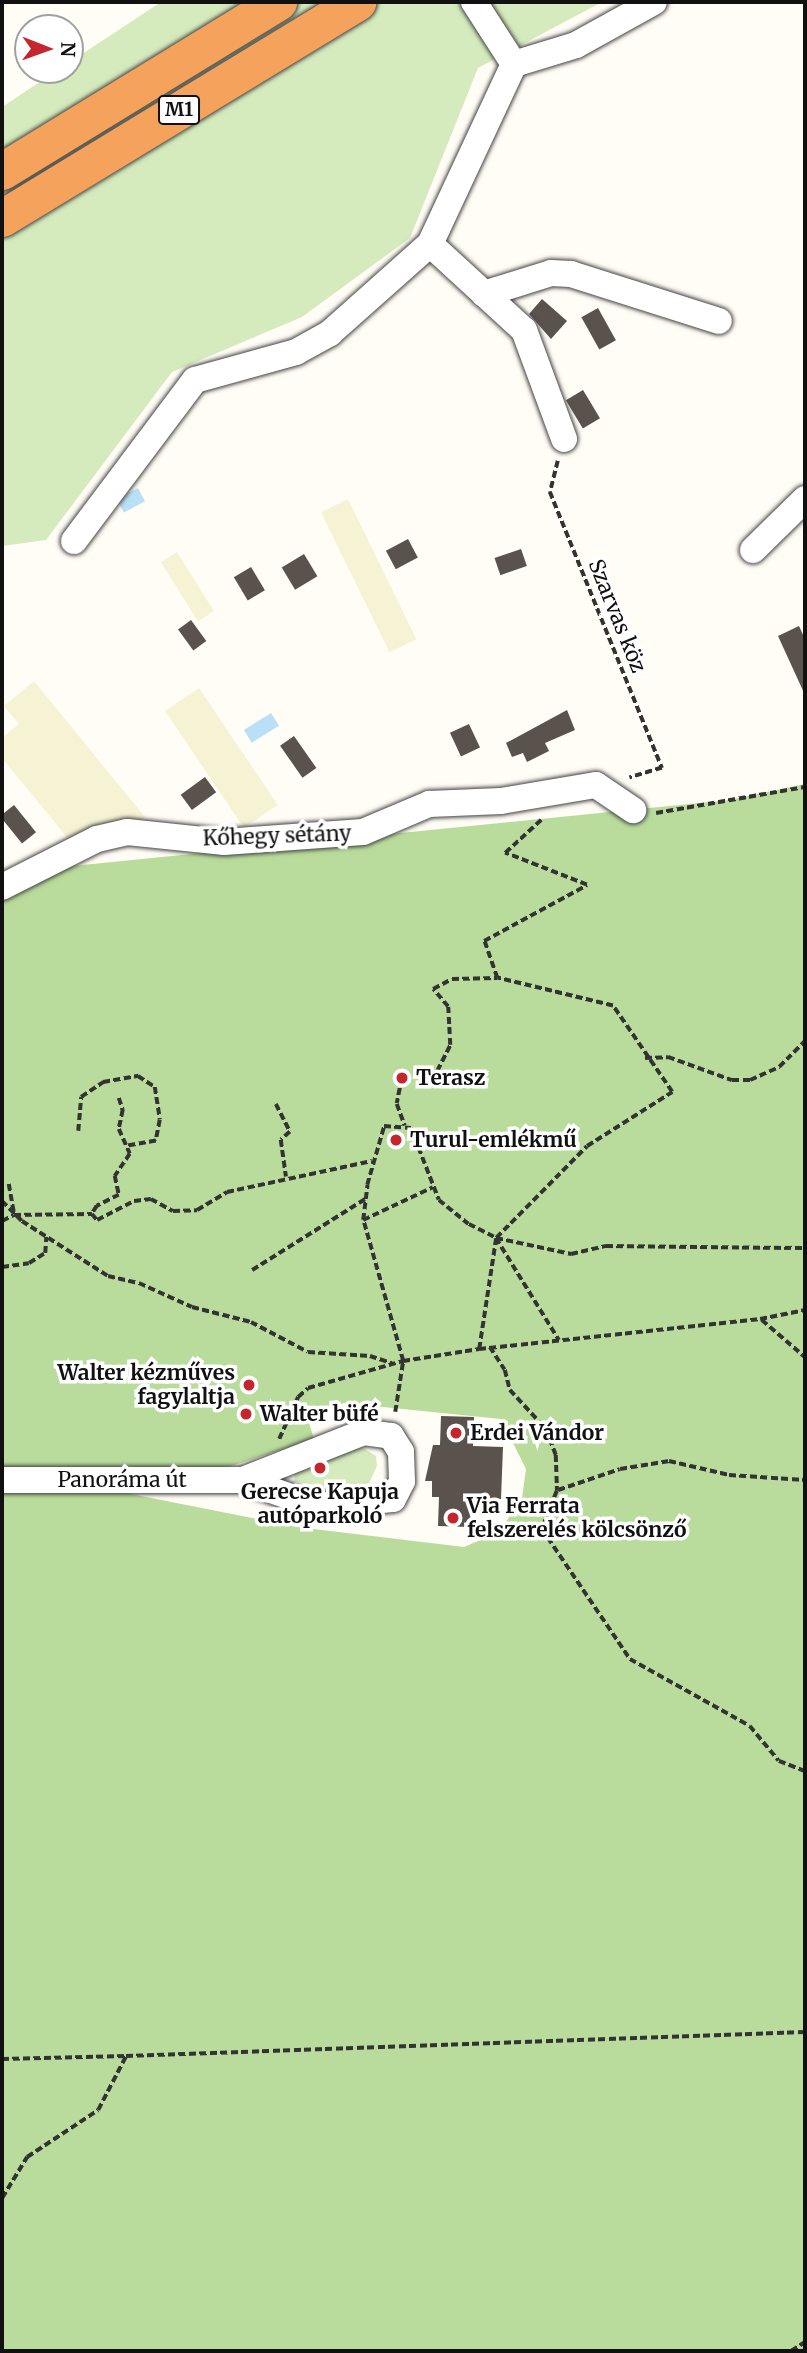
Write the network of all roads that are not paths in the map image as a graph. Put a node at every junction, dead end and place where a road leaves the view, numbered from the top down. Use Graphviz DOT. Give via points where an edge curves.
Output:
graph roads {
  1 [pos="278,2"];
  2 [pos="357,2"];
  3 [pos="474,2"];
  4 [pos="654,2"];
  5 [pos="514,64"];
  6 [pos="2,171"];
  7 [pos="2,218"];
  8 [pos="430,244"];
  9 [pos="484,294"];
  10 [pos="719,321"];
  11 [pos="564,439"];
  12 [pos="805,499"];
  13 [pos="74,541"];
  14 [pos="753,550"];
  15 [pos="633,810"];
  16 [pos="2,887"];
  17 [pos="2,1480"];
  18 [pos="243,1480"];
  1 -- 6 [label="highway, M1"];
  2 -- 7 [label="highway, M1"];
  3 -- 5 [label="street"];
  4 -- 5 [label="street" via="576,45"];
  5 -- 8 [label="street"];
  8 -- 9 [label="street"];
  8 -- 13 [label="street" via="330,333 296,352 195,380"];
  9 -- 10 [label="street" via="551,273 571,274"];
  9 -- 11 [label="street" via="528,337"];
  12 -- 14 [label="street"];
  15 -- 16 [label="street, Kőhegy sétány" via="596,785 501,801 429,804 363,832 225,842 127,832 97,839"];
  17 -- 18 [label="street, Panoráma út"];
  18 -- 18 [label="street" via="316,1506 393,1499 400,1490 403,1468 399,1446 391,1436 373,1431 351,1435"];
}
